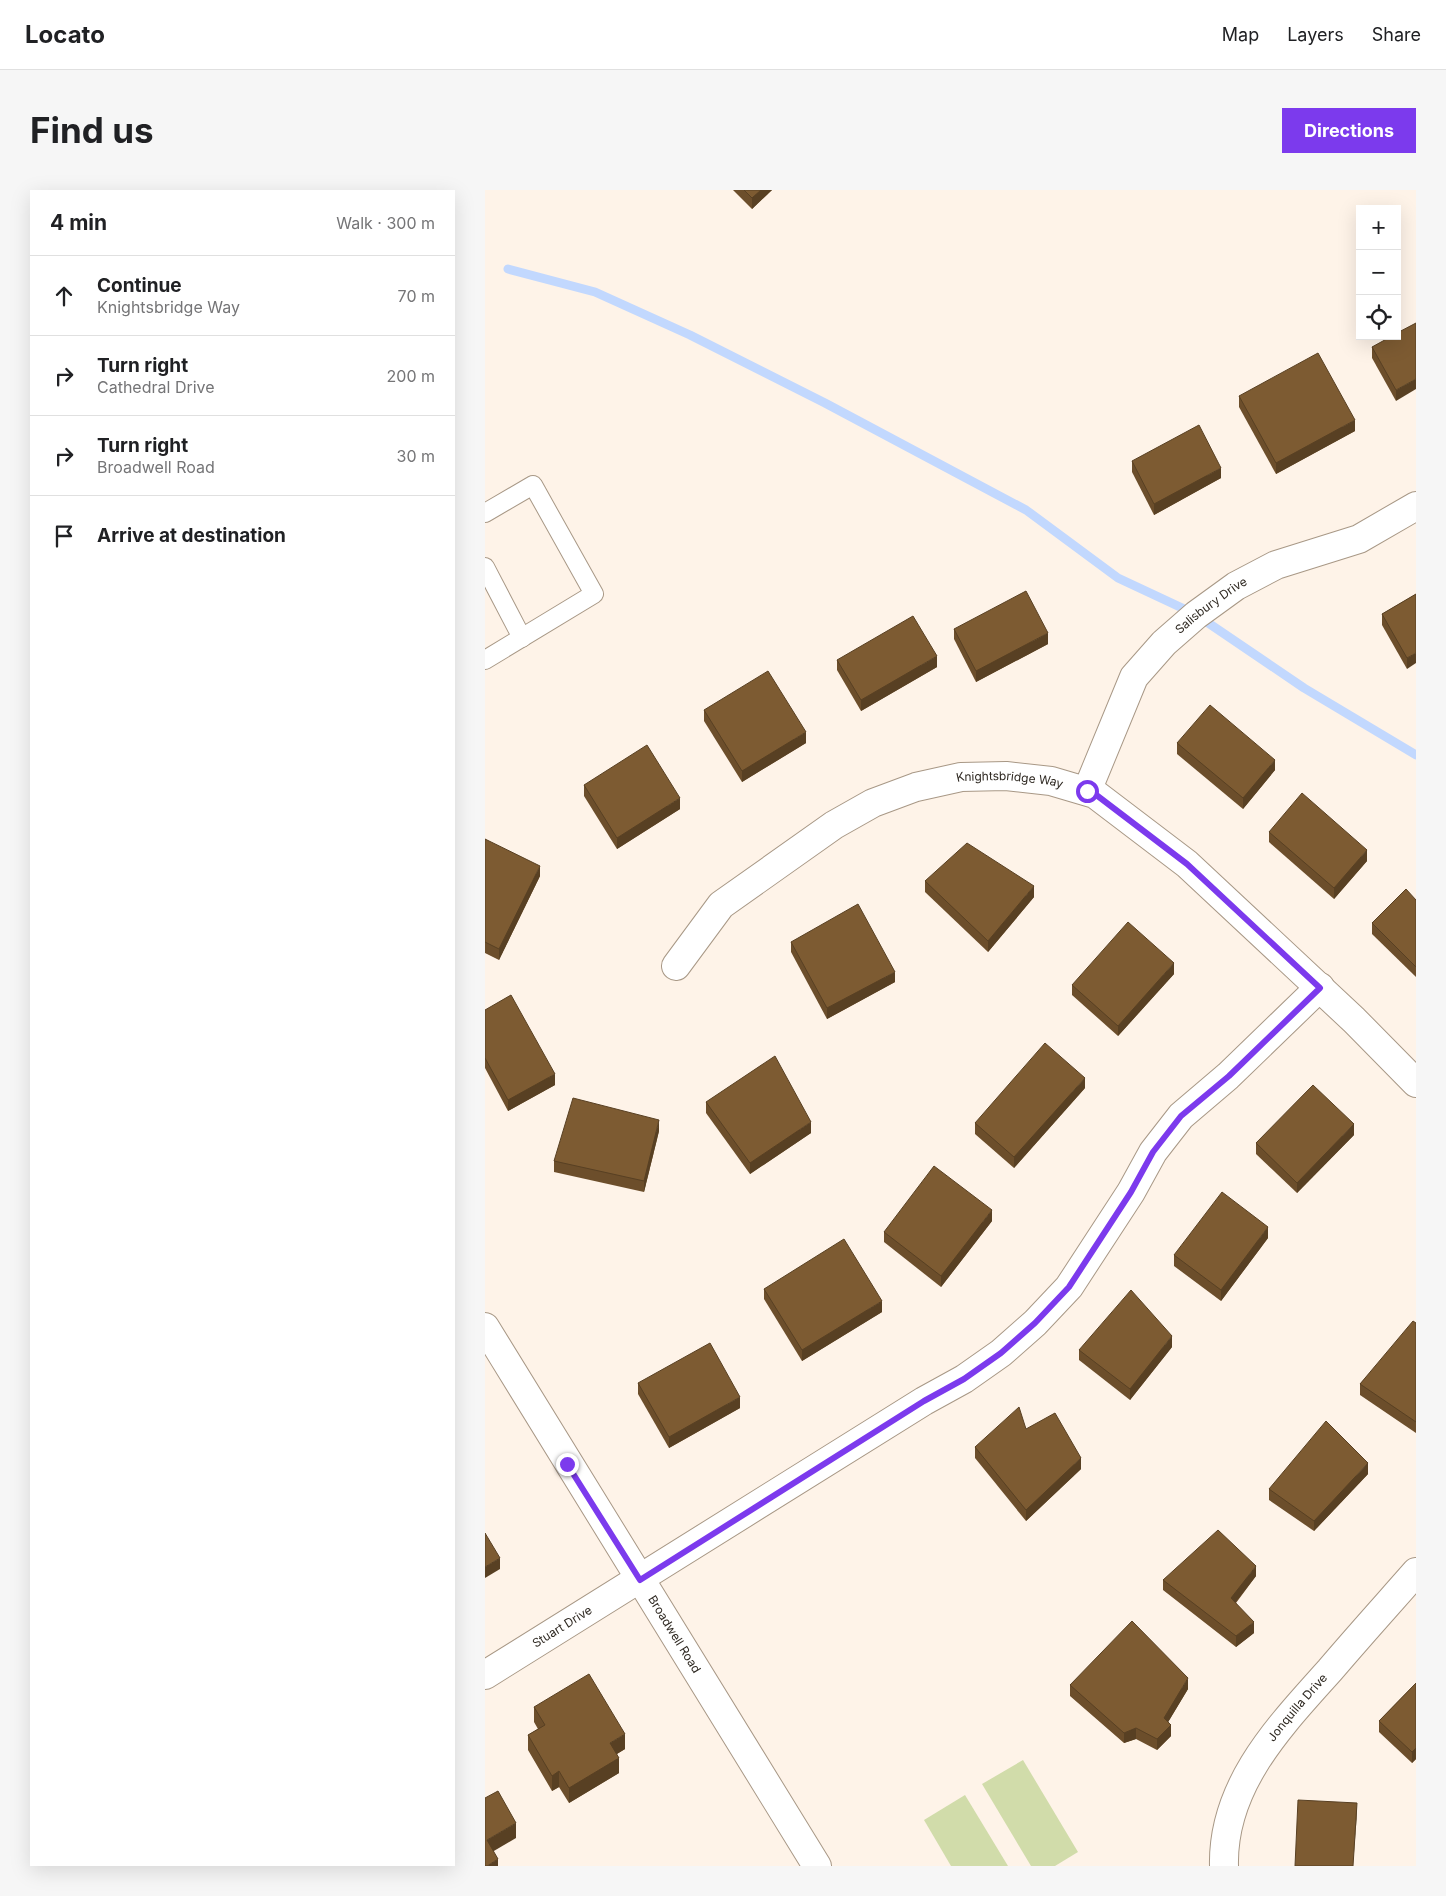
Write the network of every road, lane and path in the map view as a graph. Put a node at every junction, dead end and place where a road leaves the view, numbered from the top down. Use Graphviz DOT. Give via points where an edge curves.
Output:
graph roads {
  1 [pos="1416,506"];
  2 [pos="485,513"];
  3 [pos="485,567"];
  4 [pos="522,638"];
  5 [pos="485,660"];
  6 [pos="1087,791"];
  7 [pos="676,966"];
  8 [pos="1320,988"];
  9 [pos="1416,1083"];
  10 [pos="485,1327"];
  11 [pos="1416,1572"];
  12 [pos="640,1580"];
  13 [pos="485,1675"];
  14 [pos="817,1866"];
  15 [pos="1224,1866"];
  1 -- 6 [label="street, Salisbury Drive" via="1359,540 1276,566 1236,586 1189,620 1134,677"];
  2 -- 4 [label="lane" via="533,485 594,594"];
  3 -- 4 [label="lane"];
  4 -- 5 [label="lane"];
  6 -- 7 [label="street, Knightsbridge Way" via="1006,776 961,777 916,787 873,803 834,825 721,906"];
  6 -- 8 [label="street, Knightsbridge Way" via="1187,864"];
  8 -- 9 [label="street, Knightsbridge Way"];
  8 -- 12 [label="street, Stuart Drive" via="1229,1076 1181,1116 1153,1152 1069,1287 1022,1335 964,1379"];
  10 -- 12 [label="street, Broadwell Road"];
  11 -- 15 [label="street, Jonquilla Drive" via="1275,1731 1249,1768 1232,1810"];
  12 -- 13 [label="street, Stuart Drive"];
  12 -- 14 [label="street, Broadwell Road"];
}
